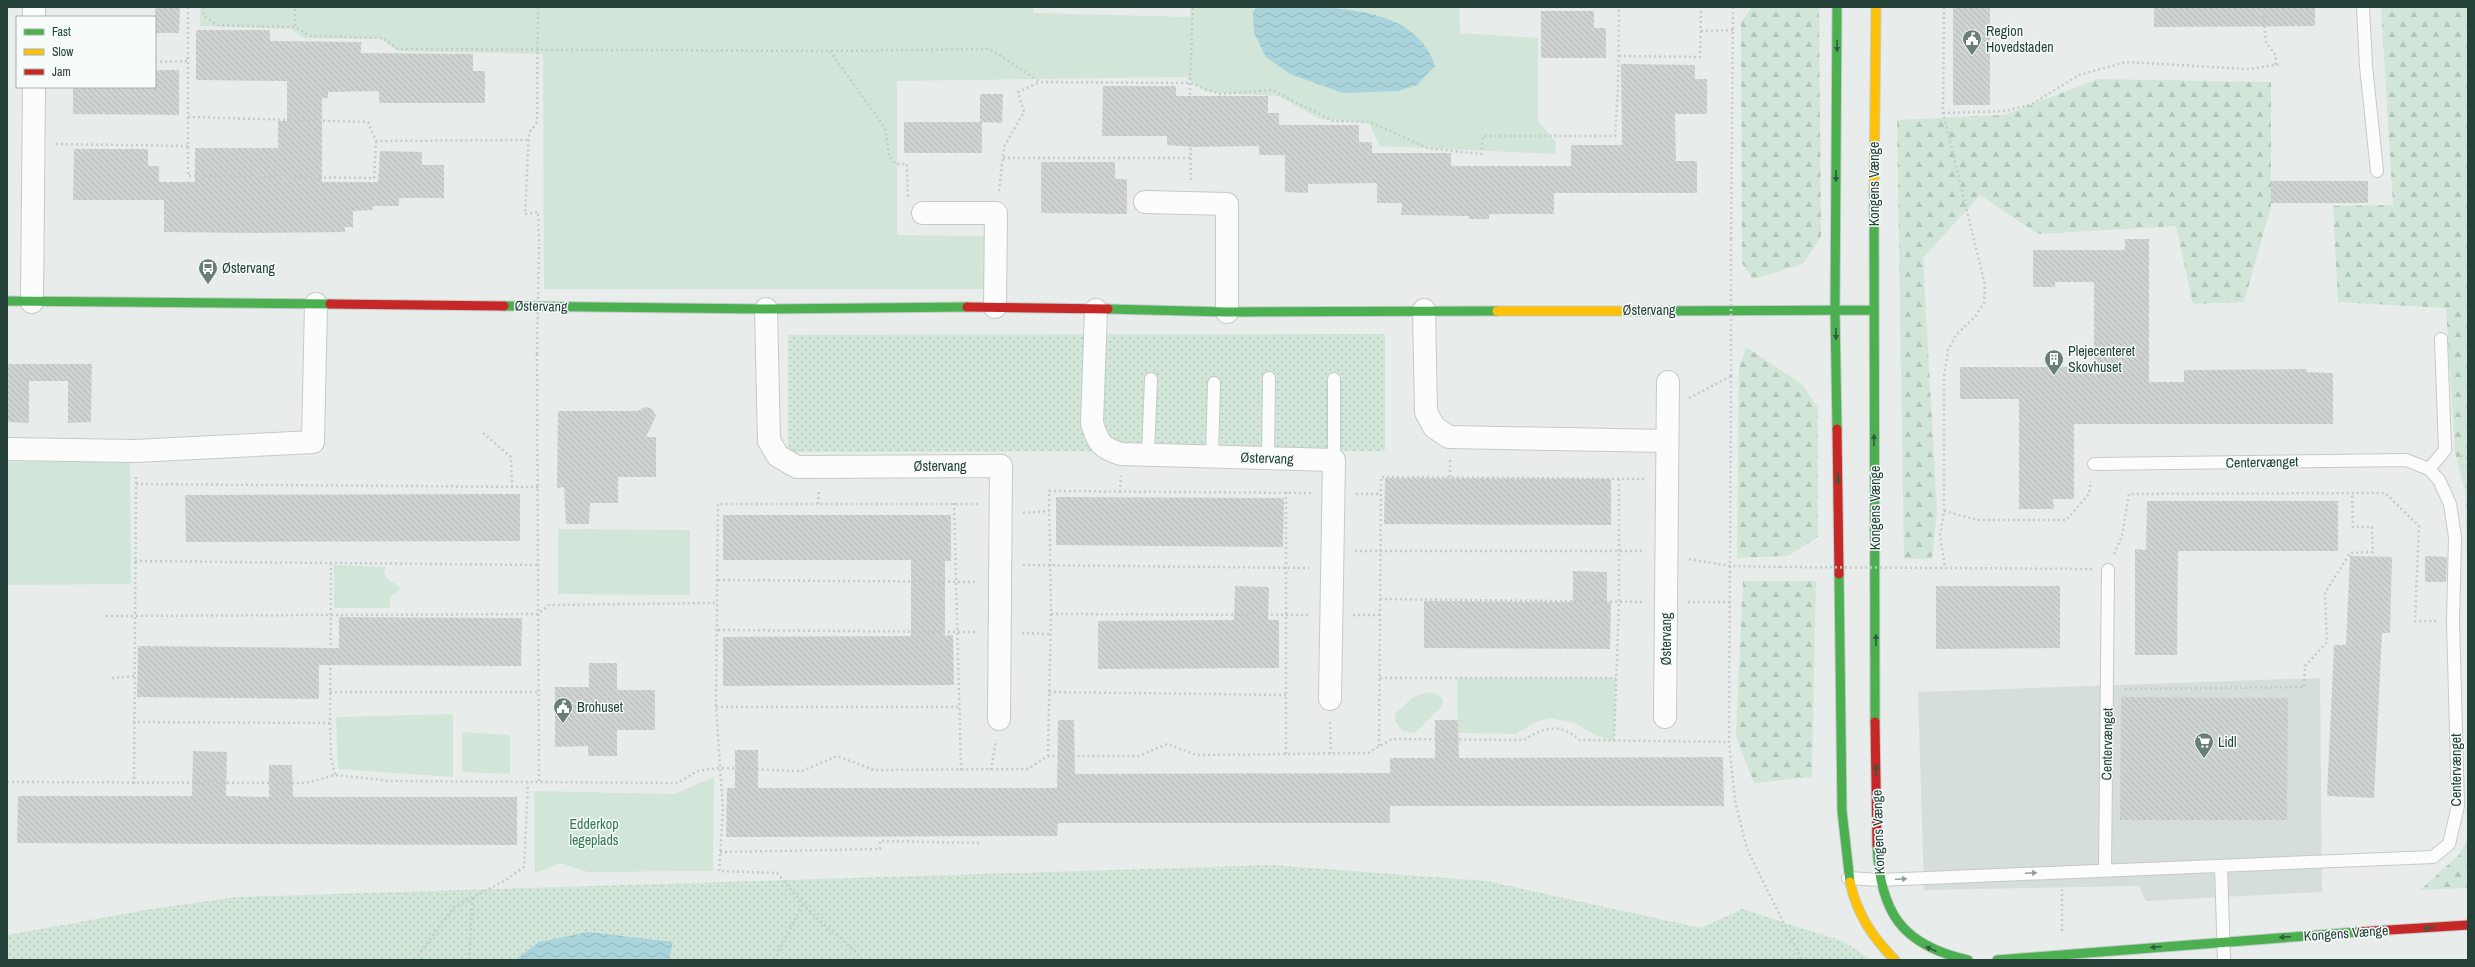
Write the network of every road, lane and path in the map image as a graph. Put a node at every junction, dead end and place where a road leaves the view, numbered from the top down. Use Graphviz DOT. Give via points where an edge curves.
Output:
graph roads {
  1 [pos="188,7"];
  2 [pos="203,7"];
  3 [pos="295,7"];
  4 [pos="538,7"];
  5 [pos="1193,7"];
  6 [pos="1618,7"];
  7 [pos="1701,7"];
  8 [pos="1732,7"];
  9 [pos="1837,7"];
  10 [pos="1876,7"];
  11 [pos="1944,7"];
  12 [pos="2363,7"];
  13 [pos="2263,11"];
  14 [pos="295,27"];
  15 [pos="1732,30"];
  16 [pos="1701,31"];
  17 [pos="538,51"];
  18 [pos="830,51"];
  19 [pos="1618,56"];
  20 [pos="156,62"];
  21 [pos="188,62"];
  22 [pos="2282,64"];
  23 [pos="2275,66"];
  24 [pos="1040,82"];
  25 [pos="1190,82"];
  26 [pos="34,88"];
  27 [pos="1943,113"];
  28 [pos="188,117"];
  29 [pos="528,140"];
  30 [pos="376,141"];
  31 [pos="33,144"];
  32 [pos="188,146"];
  33 [pos="1003,158"];
  34 [pos="1191,158"];
  35 [pos="2377,171"];
  36 [pos="1145,202"];
  37 [pos="1191,203"];
  38 [pos="923,213"];
  39 [pos="996,213"];
  40 [pos="7,301"];
  41 [pos="32,302"];
  42 [pos="316,304"];
  43 [pos="995,307"];
  44 [pos="766,309"];
  45 [pos="1096,310"];
  46 [pos="1424,310"];
  47 [pos="1873,310"];
  48 [pos="1835,311"];
  49 [pos="1226,312"];
  50 [pos="2441,339"];
  51 [pos="1731,376"];
  52 [pos="1269,378"];
  53 [pos="1151,379"];
  54 [pos="1334,379"];
  55 [pos="1214,383"];
  56 [pos="1668,392"];
  57 [pos="483,434"];
  58 [pos="1667,441"];
  59 [pos="7,449"];
  60 [pos="135,451"];
  61 [pos="1148,454"];
  62 [pos="1450,454"];
  63 [pos="1212,456"];
  64 [pos="1268,458"];
  65 [pos="1334,460"];
  66 [pos="2094,464"];
  67 [pos="2429,469"];
  68 [pos="1121,470"];
  69 [pos="1450,477"];
  70 [pos="1620,478"];
  71 [pos="1667,479"];
  72 [pos="136,484"];
  73 [pos="512,486"];
  74 [pos="538,487"];
  75 [pos="1120,492"];
  76 [pos="1286,492"];
  77 [pos="1333,493"];
  78 [pos="2352,493"];
  79 [pos="1381,494"];
  80 [pos="819,495"];
  81 [pos="954,503"];
  82 [pos="818,504"];
  83 [pos="1049,511"];
  84 [pos="1944,511"];
  85 [pos="1001,513"];
  86 [pos="1379,551"];
  87 [pos="1619,551"];
  88 [pos="1667,553"];
  89 [pos="1332,559"];
  90 [pos="135,561"];
  91 [pos="331,563"];
  92 [pos="538,565"];
  93 [pos="1731,566"];
  94 [pos="1049,567"];
  95 [pos="1286,568"];
  96 [pos="1945,568"];
  97 [pos="2108,570"];
  98 [pos="718,580"];
  99 [pos="956,582"];
  100 [pos="1000,582"];
  101 [pos="1380,599"];
  102 [pos="1619,602"];
  103 [pos="1666,602"];
  104 [pos="1729,602"];
  105 [pos="716,603"];
  106 [pos="538,614"];
  107 [pos="1051,614"];
  108 [pos="1331,614"];
  109 [pos="331,615"];
  110 [pos="1286,615"];
  111 [pos="106,616"];
  112 [pos="135,616"];
  113 [pos="1380,616"];
  114 [pos="2453,621"];
  115 [pos="718,630"];
  116 [pos="957,631"];
  117 [pos="1000,632"];
  118 [pos="1050,634"];
  119 [pos="134,676"];
  120 [pos="112,678"];
  121 [pos="1380,678"];
  122 [pos="1616,678"];
  123 [pos="2108,689"];
  124 [pos="330,692"];
  125 [pos="539,692"];
  126 [pos="1049,692"];
  127 [pos="1286,695"];
  128 [pos="1330,699"];
  129 [pos="716,707"];
  130 [pos="959,708"];
  131 [pos="1666,717"];
  132 [pos="999,719"];
  133 [pos="133,722"];
  134 [pos="330,723"];
  135 [pos="1614,741"];
  136 [pos="1729,742"];
  137 [pos="1379,747"];
  138 [pos="1331,753"];
  139 [pos="1286,754"];
  140 [pos="1048,756"];
  141 [pos="719,768"];
  142 [pos="960,770"];
  143 [pos="991,770"];
  144 [pos="335,775"];
  145 [pos="7,782"];
  146 [pos="528,783"];
  147 [pos="539,783"];
  148 [pos="134,784"];
  149 [pos="980,843"];
  150 [pos="720,852"];
  151 [pos="2221,866"];
  152 [pos="2105,870"];
  153 [pos="2062,872"];
  154 [pos="1848,878"];
  155 [pos="1880,880"];
  156 [pos="473,898"];
  157 [pos="803,904"];
  158 [pos="2468,925"];
  159 [pos="2223,941"];
  160 [pos="2062,955"];
  161 [pos="415,960"];
  162 [pos="469,960"];
  163 [pos="774,960"];
  164 [pos="862,960"];
  165 [pos="1802,960"];
  166 [pos="1895,960"];
  167 [pos="1968,960"];
  168 [pos="1997,960"];
  169 [pos="2224,960"];
  1 -- 21 [label="path"];
  2 -- 14 [label="path" via="204,16 217,25"];
  3 -- 14 [label="path"];
  4 -- 17 [label="path"];
  5 -- 25 [label="path"];
  6 -- 19 [label="path"];
  7 -- 16 [label="path"];
  8 -- 15 [label="path"];
  9 -- 48 [label="street, one-way"];
  10 -- 47 [label="street, Kongens Vænge"];
  11 -- 27 [label="path"];
  12 -- 35 [label="lane" via="2366,66"];
  13 -- 23 [label="path" via="2266,42 2276,56"];
  14 -- 17 [label="path" via="310,36 383,38 398,49"];
  15 -- 16 [label="path"];
  15 -- 51 [label="path, bridge"];
  16 -- 19 [label="path" via="1700,57"];
  17 -- 18 [label="path"];
  17 -- 29 [label="path" via="536,122 529,132"];
  18 -- 24 [label="path" via="990,49"];
  18 -- 38 [label="path" via="885,128 889,156 896,164 907,164 908,211"];
  19 -- 25 [label="path" via="1615,136 1483,136 1482,154 1427,148 1371,122 1333,121 1272,90 1220,94"];
  20 -- 21 [label="path"];
  21 -- 28 [label="path"];
  22 -- 23 [label="path"];
  23 -- 27 [label="path" via="2248,69 2126,62 2079,75 2032,104 2005,111"];
  24 -- 25 [label="path"];
  24 -- 33 [label="path" via="1018,92 1024,112 1004,147"];
  25 -- 34 [label="path"];
  26 -- 31 [label="street"];
  27 -- 84 [label="path" via="1985,285 1984,303 1975,317 1956,335 1948,350 1944,377"];
  28 -- 30 [label="path" via="368,122"];
  28 -- 32 [label="path"];
  29 -- 30 [label="path"];
  29 -- 74 [label="path, bridge" via="525,214 538,212 539,245"];
  30 -- 32 [label="path" via="374,178 188,176"];
  31 -- 32 [label="path"];
  31 -- 41 [label="street"];
  33 -- 34 [label="path"];
  33 -- 39 [label="path"];
  34 -- 37 [label="path"];
  36 -- 37 [label="street"];
  37 -- 49 [label="street" via="1227,204"];
  38 -- 39 [label="street"];
  39 -- 43 [label="street"];
  40 -- 41 [label="street, Østervang"];
  41 -- 42 [label="street, Østervang"];
  42 -- 44 [label="street, Østervang"];
  42 -- 60 [label="street" via="313,442"];
  43 -- 44 [label="street, Østervang"];
  43 -- 45 [label="street, Østervang"];
  44 -- 85 [label="street, Østervang" via="769,441 778,456 797,467 1001,466"];
  45 -- 49 [label="street, Østervang"];
  45 -- 61 [label="street, Østervang" via="1092,423 1097,440 1106,449 1121,454"];
  46 -- 48 [label="street, Østervang"];
  46 -- 49 [label="street, Østervang"];
  46 -- 58 [label="street" via="1426,412 1434,427 1449,437"];
  47 -- 48 [label="street, Østervang"];
  155 -- 47 [label="street, Kongens Vænge, one-way" via="1876,824"];
  48 -- 154 [label="street, one-way" via="1842,810"];
  50 -- 67 [label="lane" via="2445,450"];
  51 -- 56 [label="path" via="1694,396"];
  51 -- 93 [label="path"];
  52 -- 64 [label="lane"];
  53 -- 61 [label="lane"];
  54 -- 65 [label="lane"];
  55 -- 63 [label="lane"];
  56 -- 58 [label="street, Østervang"];
  57 -- 73 [label="path" via="511,457"];
  58 -- 71 [label="street, Østervang"];
  59 -- 60 [label="street"];
  60 -- 72 [label="path"];
  61 -- 63 [label="street, Østervang"];
  62 -- 69 [label="path"];
  63 -- 64 [label="street, Østervang"];
  64 -- 65 [label="street, Østervang"];
  65 -- 77 [label="street"];
  66 -- 67 [label="lane, Centervænget" via="2406,460"];
  66 -- 84 [label="path" via="2089,494 2066,520 1978,520"];
  67 -- 114 [label="lane, Centervænget" via="2439,480 2450,504 2454,531"];
  68 -- 75 [label="path"];
  69 -- 70 [label="path"];
  69 -- 79 [label="path" via="1381,477"];
  70 -- 71 [label="path"];
  70 -- 87 [label="path"];
  71 -- 88 [label="street, Østervang"];
  72 -- 73 [label="path"];
  72 -- 90 [label="path"];
  73 -- 74 [label="path"];
  74 -- 92 [label="path"];
  75 -- 76 [label="path"];
  75 -- 83 [label="path" via="1049,491"];
  76 -- 77 [label="path"];
  76 -- 95 [label="path"];
  77 -- 79 [label="path"];
  77 -- 89 [label="street"];
  78 -- 97 [label="path" via="2129,494 2122,536"];
  78 -- 114 [label="path" via="2385,492 2419,526 2415,621"];
  78 -- 123 [label="path" via="2352,527 2372,527 2373,552 2350,553 2325,594 2327,642 2305,666 2304,687"];
  79 -- 86 [label="path"];
  80 -- 82 [label="path"];
  81 -- 82 [label="path"];
  81 -- 85 [label="path" via="973,503"];
  81 -- 99 [label="path"];
  82 -- 98 [label="path" via="718,504"];
  83 -- 85 [label="path"];
  83 -- 94 [label="path"];
  84 -- 96 [label="path" via="1940,536"];
  85 -- 100 [label="street, Østervang"];
  86 -- 87 [label="path"];
  86 -- 89 [label="path"];
  86 -- 101 [label="path"];
  87 -- 88 [label="path"];
  87 -- 102 [label="path"];
  88 -- 93 [label="path"];
  88 -- 103 [label="street, Østervang"];
  89 -- 95 [label="path"];
  89 -- 108 [label="street"];
  90 -- 91 [label="path"];
  90 -- 112 [label="path"];
  91 -- 92 [label="path"];
  91 -- 109 [label="path"];
  92 -- 106 [label="path"];
  93 -- 96 [label="path, bridge"];
  93 -- 104 [label="path"];
  94 -- 95 [label="path"];
  94 -- 107 [label="path"];
  95 -- 110 [label="path"];
  96 -- 97 [label="path"];
  97 -- 123 [label="lane, Centervænget"];
  98 -- 99 [label="path"];
  98 -- 105 [label="path"];
  99 -- 100 [label="path"];
  99 -- 116 [label="path"];
  100 -- 117 [label="street, Østervang"];
  101 -- 102 [label="path"];
  101 -- 113 [label="path"];
  102 -- 103 [label="path"];
  102 -- 122 [label="path"];
  103 -- 104 [label="path"];
  103 -- 131 [label="street, Østervang"];
  104 -- 136 [label="path"];
  105 -- 106 [label="path" via="549,605"];
  105 -- 115 [label="path"];
  106 -- 109 [label="path"];
  106 -- 125 [label="path"];
  107 -- 110 [label="path"];
  107 -- 118 [label="path"];
  108 -- 110 [label="path"];
  108 -- 113 [label="path"];
  108 -- 128 [label="street"];
  109 -- 112 [label="path"];
  109 -- 124 [label="path"];
  110 -- 127 [label="path"];
  111 -- 112 [label="path"];
  112 -- 119 [label="path"];
  113 -- 121 [label="path"];
  114 -- 151 [label="lane, Centervænget" via="2458,806 2449,844 2433,857"];
  115 -- 116 [label="path"];
  115 -- 129 [label="path"];
  116 -- 117 [label="path"];
  116 -- 130 [label="path"];
  117 -- 118 [label="path"];
  117 -- 132 [label="street, Østervang"];
  118 -- 126 [label="path"];
  119 -- 120 [label="path"];
  119 -- 133 [label="path"];
  121 -- 122 [label="path"];
  121 -- 137 [label="path"];
  122 -- 135 [label="path"];
  123 -- 152 [label="lane, Centervænget"];
  124 -- 125 [label="path"];
  124 -- 134 [label="path"];
  125 -- 147 [label="path"];
  126 -- 127 [label="path"];
  126 -- 140 [label="path"];
  127 -- 139 [label="path"];
  128 -- 138 [label="path"];
  129 -- 130 [label="path"];
  129 -- 141 [label="path"];
  130 -- 142 [label="path"];
  132 -- 143 [label="path"];
  133 -- 134 [label="path"];
  133 -- 148 [label="path"];
  134 -- 144 [label="path" via="331,758"];
  135 -- 136 [label="path"];
  135 -- 137 [label="path" via="1579,740 1568,732 1555,728 1542,730 1524,740 1392,739"];
  136 -- 165 [label="path" via="1735,801 1747,849"];
  137 -- 138 [label="path" via="1368,753"];
  138 -- 139 [label="path"];
  139 -- 140 [label="path" via="1197,755 1166,744 1139,756"];
  140 -- 143 [label="path" via="1028,769"];
  141 -- 142 [label="path" via="802,770 836,756 874,770"];
  141 -- 147 [label="path" via="697,771 678,783"];
  141 -- 150 [label="path" via="723,789"];
  142 -- 143 [label="path"];
  144 -- 146 [label="path" via="391,781"];
  144 -- 148 [label="path" via="305,783"];
  145 -- 148 [label="path"];
  146 -- 147 [label="path"];
  146 -- 156 [label="path" via="524,867"];
  149 -- 150 [label="path" via="880,841 880,849"];
  150 -- 157 [label="path" via="719,871 777,873"];
  151 -- 152 [label="lane, Centervænget"];
  151 -- 159 [label="lane"];
  152 -- 153 [label="lane, Centervænget"];
  155 -- 153 [label="lane, Centervænget, one-way"];
  153 -- 160 [label="path"];
  154 -- 155 [label="lane, Centervænget"];
  154 -- 166 [label="street" via="1859,917 1880,948"];
  167 -- 155 [label="street, Kongens Vænge, one-way" via="1946,956 1919,944 1893,917"];
  156 -- 161 [label="path" via="454,907"];
  156 -- 162 [label="path"];
  157 -- 163 [label="path"];
  157 -- 164 [label="path" via="851,946"];
  158 -- 159 [label="street, Kongens Vænge, one-way"];
  159 -- 160 [label="street, Kongens Vænge, one-way"];
  159 -- 169 [label="lane"];
  160 -- 168 [label="street, Kongens Vænge"];
}
